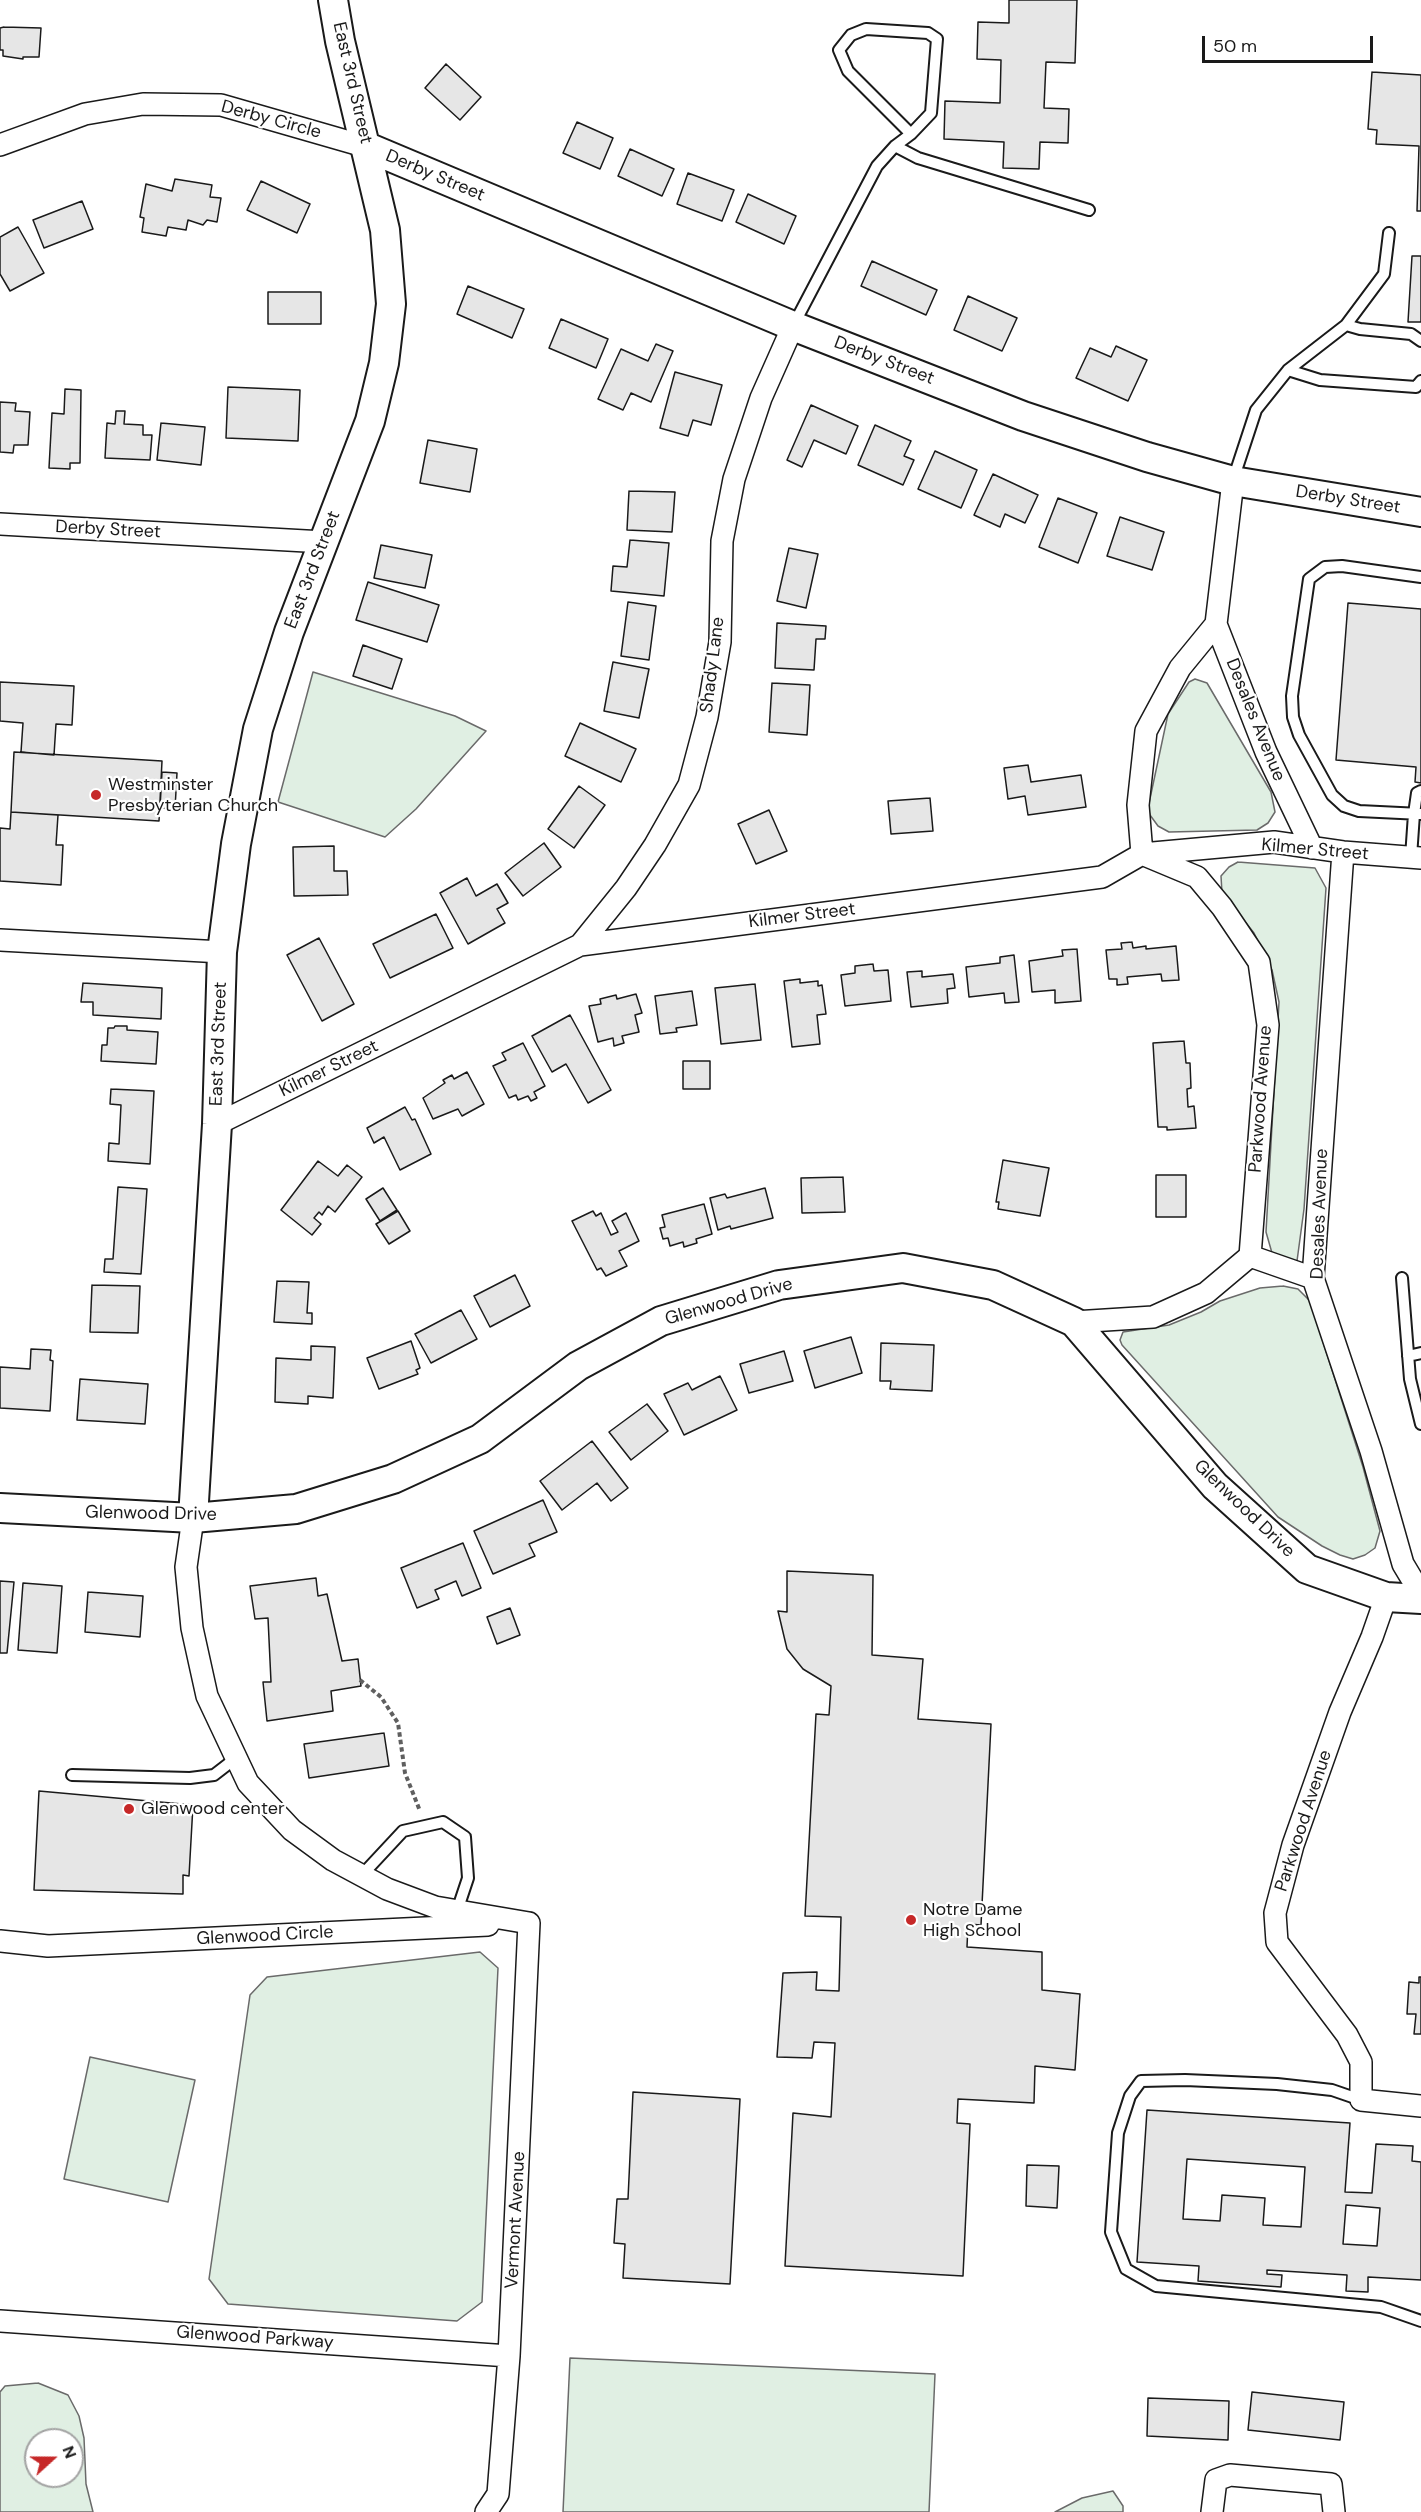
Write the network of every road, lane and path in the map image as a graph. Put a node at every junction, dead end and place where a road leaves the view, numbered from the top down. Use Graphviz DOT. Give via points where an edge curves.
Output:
graph roads {
  1 [pos="333,0"];
  2 [pos="911,134"];
  3 [pos="0,145"];
  4 [pos="894,146"];
  5 [pos="367,147"];
  6 [pos="1089,210"];
  7 [pos="1389,233"];
  8 [pos="1346,325"];
  9 [pos="793,326"];
  10 [pos="1421,340"];
  11 [pos="1288,370"];
  12 [pos="1421,381"];
  13 [pos="1233,481"];
  14 [pos="1421,512"];
  15 [pos="0,524"];
  16 [pos="324,542"];
  17 [pos="1421,577"];
  18 [pos="1216,624"];
  19 [pos="1421,791"];
  20 [pos="1417,814"];
  21 [pos="1312,848"];
  22 [pos="1343,852"];
  23 [pos="1142,854"];
  24 [pos="1416,857"];
  25 [pos="0,940"];
  26 [pos="580,945"];
  27 [pos="222,952"];
  28 [pos="217,1124"];
  29 [pos="1250,1256"];
  30 [pos="1313,1278"];
  31 [pos="1402,1278"];
  32 [pos="1074,1322"];
  33 [pos="1421,1353"];
  34 [pos="1408,1356"];
  35 [pos="1421,1424"];
  36 [pos="0,1508"];
  37 [pos="193,1518"];
  38 [pos="1421,1594"];
  39 [pos="1386,1597"];
  40 [pos="1421,1599"];
  41 [pos="360,1680"];
  42 [pos="236,1758"];
  43 [pos="72,1776"];
  44 [pos="426,1826"];
  45 [pos="362,1875"];
  46 [pos="457,1911"];
  47 [pos="529,1923"];
  48 [pos="0,1941"];
  49 [pos="1361,2100"];
  50 [pos="1421,2106"];
  51 [pos="0,2321"];
  52 [pos="1421,2321"];
  53 [pos="509,2356"];
  54 [pos="486,2512"];
  55 [pos="1212,2512"];
  56 [pos="1334,2512"];
  1 -- 5 [label="street, East 3rd Street"];
  2 -- 2 [label="lane" via="848,70 839,50 851,35 866,29 928,33 938,39 931,112"];
  2 -- 4 [label="lane"];
  3 -- 5 [label="street, Derby Circle" via="85,114 143,104 221,105"];
  4 -- 6 [label="lane" via="918,158"];
  4 -- 9 [label="lane" via="877,166"];
  5 -- 9 [label="street, Derby Street"];
  5 -- 16 [label="street, East 3rd Street" via="385,230 391,304 384,363 370,421"];
  7 -- 8 [label="lane" via="1384,274"];
  8 -- 10 [label="lane" via="1412,334"];
  8 -- 11 [label="lane"];
  9 -- 13 [label="street, Derby Street" via="1023,416"];
  9 -- 26 [label="street, Shady Lane" via="761,398 734,479 722,542 720,642 707,717 689,785 626,888"];
  11 -- 12 [label="lane" via="1320,380 1416,387"];
  11 -- 13 [label="lane" via="1256,410"];
  13 -- 14 [label="street, Derby Street"];
  13 -- 18 [label="street"];
  15 -- 16 [label="street, Derby Street"];
  16 -- 27 [label="street, East 3rd Street" via="289,632 258,729 236,844"];
  17 -- 20 [label="lane" via="1342,566 1325,567 1309,579 1292,696 1299,735 1332,795 1344,806 1359,811"];
  18 -- 21 [label="street, Desales Avenue" via="1266,752"];
  18 -- 23 [label="street" via="1180,668 1146,731 1138,805"];
  19 -- 20 [label="lane"];
  20 -- 24 [label="lane"];
  21 -- 22 [label="street, Kilmer Street"];
  21 -- 23 [label="street, Kilmer Street" via="1274,843"];
  22 -- 24 [label="street, Kilmer Street"];
  22 -- 30 [label="street, Desales Avenue"];
  23 -- 26 [label="street, Kilmer Street" via="1102,877"];
  23 -- 29 [label="street, Parkwood Avenue" via="1197,877 1258,962 1268,1025"];
  25 -- 27 [label="street"];
  26 -- 28 [label="street, Kilmer Street"];
  27 -- 28 [label="street, East 3rd Street"];
  28 -- 37 [label="street, East 3rd Street"];
  29 -- 30 [label="street"];
  29 -- 32 [label="street" via="1206,1293 1153,1317"];
  30 -- 38 [label="street, Desales Avenue" via="1371,1451 1403,1564"];
  31 -- 34 [label="lane"];
  32 -- 37 [label="street, Glenwood Drive" via="993,1286 903,1268 779,1285 661,1322 579,1366 480,1439 393,1479 296,1509"];
  32 -- 39 [label="street, Glenwood Drive" via="1215,1486 1307,1569"];
  33 -- 34 [label="lane"];
  34 -- 35 [label="lane"];
  36 -- 37 [label="street, Glenwood Drive"];
  37 -- 42 [label="street, East 3rd Street" via="186,1567 192,1628 207,1696"];
  39 -- 40 [label="street, Glenwood Drive"];
  39 -- 49 [label="street, Parkwood Avenue" via="1293,1845 1275,1913 1277,1942 1347,2035 1361,2062"];
  41 -- 44 [label="path" via="381,1697 398,1723 405,1773"];
  42 -- 43 [label="lane" via="214,1775 190,1778"];
  42 -- 45 [label="street, East 3rd Street" via="248,1783 292,1830 333,1860"];
  44 -- 45 [label="lane" via="403,1831"];
  44 -- 46 [label="lane" via="443,1822 465,1837 468,1878"];
  45 -- 46 [label="street, East 3rd Street" via="387,1889"];
  46 -- 47 [label="street, East 3rd Street"];
  47 -- 48 [label="street, Glenwood Circle" via="48,1946"];
  47 -- 53 [label="street, Vermont Avenue"];
  49 -- 50 [label="street"];
  49 -- 52 [label="lane" via="1332,2090 1277,2084 1141,2081 1130,2096 1118,2133 1111,2232 1126,2269 1156,2286 1381,2307"];
  51 -- 53 [label="street, Glenwood Parkway"];
  53 -- 54 [label="street, Vermont Avenue" via="498,2494"];
  55 -- 56 [label="street" via="1216,2480 1230,2475 1331,2484"];
}
